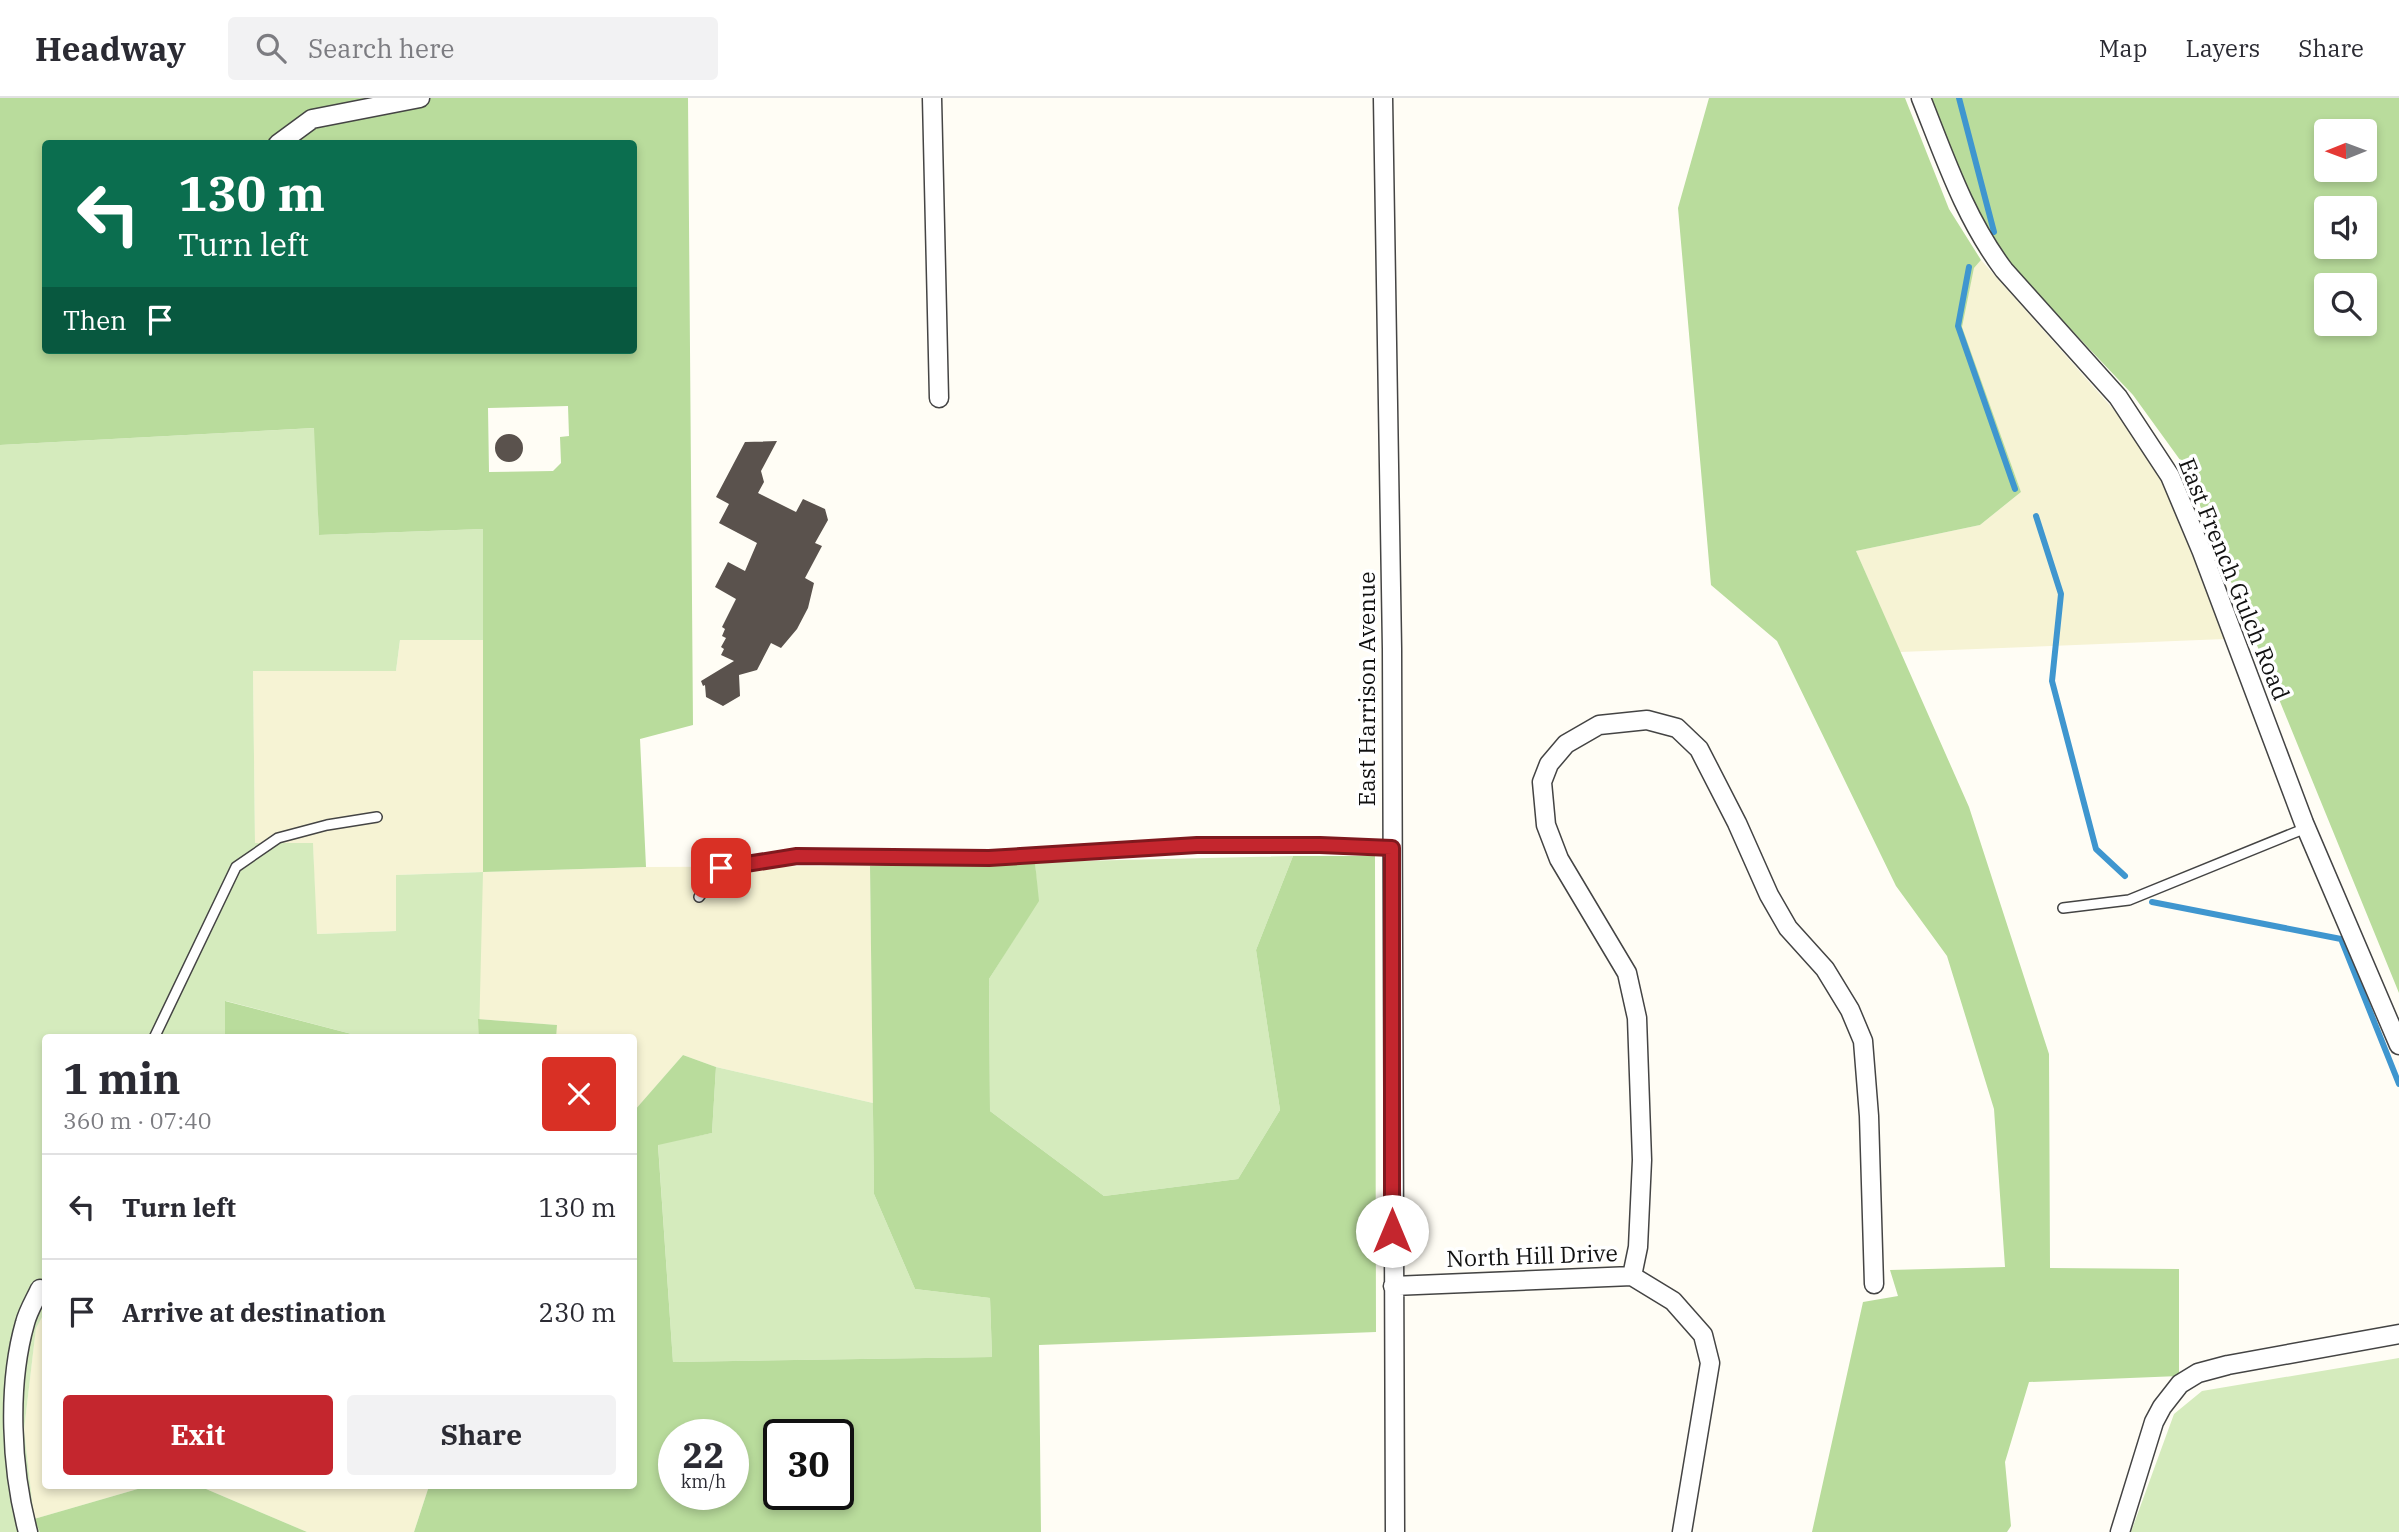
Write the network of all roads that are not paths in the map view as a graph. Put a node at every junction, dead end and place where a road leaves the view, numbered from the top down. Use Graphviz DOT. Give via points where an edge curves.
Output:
graph roads {
  1 [pos="420,98"];
  2 [pos="932,98"];
  3 [pos="1383,98"];
  4 [pos="1920,98"];
  5 [pos="283,140"];
  6 [pos="939,398"];
  7 [pos="377,817"];
  8 [pos="2306,828"];
  9 [pos="1392,848"];
  10 [pos="699,897"];
  11 [pos="2063,908"];
  12 [pos="156,1034"];
  13 [pos="2399,1045"];
  14 [pos="1632,1276"];
  15 [pos="1874,1284"];
  16 [pos="42,1285"];
  17 [pos="1392,1286"];
  18 [pos="2399,1334"];
  19 [pos="28,1532"];
  20 [pos="1395,1532"];
  21 [pos="1682,1532"];
  22 [pos="2120,1532"];
  1 -- 5 [label="street" via="312,119"];
  2 -- 6 [label="street"];
  3 -- 9 [label="street, East Harrison Avenue"];
  4 -- 8 [label="street, East French Gulch Road" via="1965,209 1989,249 2118,397 2170,476"];
  7 -- 12 [label="lane" via="278,838 236,867"];
  8 -- 11 [label="lane" via="2129,901"];
  8 -- 13 [label="street, East French Gulch Road"];
  9 -- 10 [label="lane" via="1197,845 989,858 797,856 721,868"];
  9 -- 17 [label="street, East Harrison Avenue"];
  14 -- 15 [label="street" via="1642,1160 1637,1018 1627,973 1559,859 1546,825 1542,782 1549,764 1566,744 1599,726 1647,720 1677,728 1699,749 1769,895 1788,928 1825,969 1863,1041"];
  14 -- 17 [label="street, North Hill Drive"];
  14 -- 21 [label="street, North Hill Drive" via="1673,1301 1703,1335 1710,1363"];
  16 -- 19 [label="street" via="25,1322 14,1380 14,1443"];
  17 -- 20 [label="street, East Harrison Avenue"];
  18 -- 22 [label="street" via="2228,1365 2197,1373 2180,1384 2154,1422"];
}
